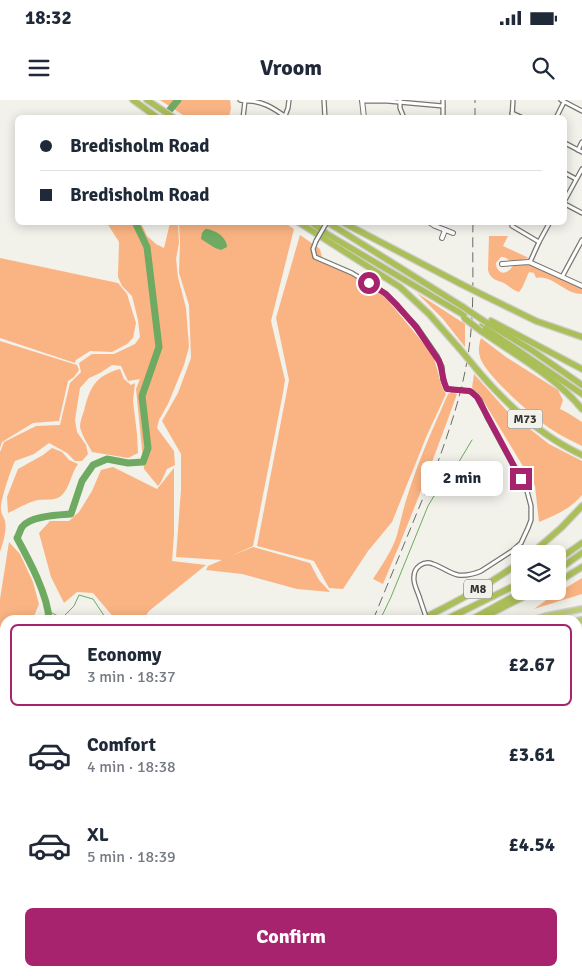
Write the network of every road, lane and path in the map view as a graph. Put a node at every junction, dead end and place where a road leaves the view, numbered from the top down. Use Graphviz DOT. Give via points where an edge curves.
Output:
graph roads {
  1 [pos="133,100"];
  2 [pos="147,100"];
  3 [pos="240,100"];
  4 [pos="289,100"];
  5 [pos="324,100"];
  6 [pos="362,100"];
  7 [pos="382,100"];
  8 [pos="443,100"];
  9 [pos="513,100"];
  10 [pos="245,101"];
  11 [pos="400,101"];
  12 [pos="562,101"];
  13 [pos="265,102"];
  14 [pos="443,106"];
  15 [pos="582,111"];
  16 [pos="154,115"];
  17 [pos="170,115"];
  18 [pos="243,115"];
  19 [pos="283,115"];
  20 [pos="286,115"];
  21 [pos="325,115"];
  22 [pos="364,115"];
  23 [pos="403,115"];
  24 [pos="443,115"];
  25 [pos="512,115"];
  26 [pos="557,115"];
  27 [pos="582,142"];
  28 [pos="567,143"];
  29 [pos="580,151"];
  30 [pos="582,169"];
  31 [pos="567,174"];
  32 [pos="576,179"];
  33 [pos="567,198"];
  34 [pos="567,203"];
  35 [pos="582,213"];
  36 [pos="303,225"];
  37 [pos="315,225"];
  38 [pos="325,225"];
  39 [pos="332,225"];
  40 [pos="342,225"];
  41 [pos="348,225"];
  42 [pos="435,225"];
  43 [pos="512,225"];
  44 [pos="548,225"];
  45 [pos="445,230"];
  46 [pos="453,233"];
  47 [pos="442,238"];
  48 [pos="582,240"];
  49 [pos="539,242"];
  50 [pos="403,254"];
  51 [pos="530,262"];
  52 [pos="502,264"];
  53 [pos="562,277"];
  54 [pos="582,286"];
  55 [pos="488,321"];
  56 [pos="481,329"];
  57 [pos="582,337"];
  58 [pos="582,369"];
  59 [pos="582,385"];
  60 [pos="582,394"];
  61 [pos="582,409"];
  62 [pos="582,455"];
  63 [pos="582,506"];
  64 [pos="582,543"];
  65 [pos="541,545"];
  66 [pos="582,552"];
  67 [pos="566,554"];
  68 [pos="566,564"];
  69 [pos="581,567"];
  70 [pos="511,568"];
  71 [pos="566,576"];
  72 [pos="511,588"];
  73 [pos="511,598"];
  74 [pos="517,600"];
  75 [pos="524,600"];
  76 [pos="582,609"];
  77 [pos="425,615"];
  78 [pos="430,615"];
  79 [pos="456,615"];
  80 [pos="480,615"];
  81 [pos="488,615"];
  82 [pos="495,615"];
  83 [pos="551,615"];
  1 -- 16 [label="highway"];
  2 -- 17 [label="highway"];
  3 -- 10 [label="street"];
  4 -- 20 [label="street"];
  5 -- 21 [label="street"];
  6 -- 7 [label="street"];
  6 -- 22 [label="street"];
  7 -- 11 [label="street"];
  8 -- 14 [label="street"];
  9 -- 25 [label="street"];
  10 -- 13 [label="street"];
  10 -- 18 [label="street"];
  11 -- 14 [label="street"];
  11 -- 23 [label="street"];
  12 -- 15 [label="street"];
  12 -- 26 [label="street"];
  13 -- 19 [label="street"];
  14 -- 24 [label="street"];
  27 -- 29 [label="street"];
  28 -- 29 [label="street"];
  30 -- 32 [label="street"];
  31 -- 32 [label="street"];
  32 -- 33 [label="street"];
  34 -- 35 [label="street"];
  36 -- 62 [label="highway, M73, bridge" via="400,287 429,314 495,391 522,416 554,440"];
  37 -- 56 [label="highway, bridge"];
  38 -- 77 [label="street, bridge" via="313,249 314,256 352,273 386,294 416,327 436,356 447,389 468,391 480,400 527,491 531,506 531,520 524,537 516,547 481,571 460,575 431,563 416,570 414,579"];
  39 -- 55 [label="highway, bridge"];
  40 -- 50 [label="highway"];
  41 -- 50 [label="highway"];
  42 -- 45 [label="street"];
  43 -- 49 [label="street"];
  44 -- 49 [label="street"];
  45 -- 46 [label="street"];
  45 -- 47 [label="street"];
  48 -- 53 [label="street"];
  49 -- 51 [label="street"];
  50 -- 57 [label="highway, bridge" via="536,321"];
  51 -- 52 [label="street"];
  51 -- 53 [label="street"];
  53 -- 54 [label="street"];
  55 -- 58 [label="highway"];
  55 -- 59 [label="highway"];
  56 -- 60 [label="highway"];
  56 -- 61 [label="highway" via="560,387"];
  63 -- 65 [label="highway"];
  64 -- 67 [label="highway"];
  66 -- 68 [label="highway"];
  69 -- 71 [label="highway"];
  70 -- 78 [label="highway, M8"];
  72 -- 79 [label="highway, M8"];
  73 -- 80 [label="highway, M8"];
  74 -- 81 [label="highway, M8"];
  75 -- 82 [label="highway, M8"];
  76 -- 83 [label="highway"];
}
